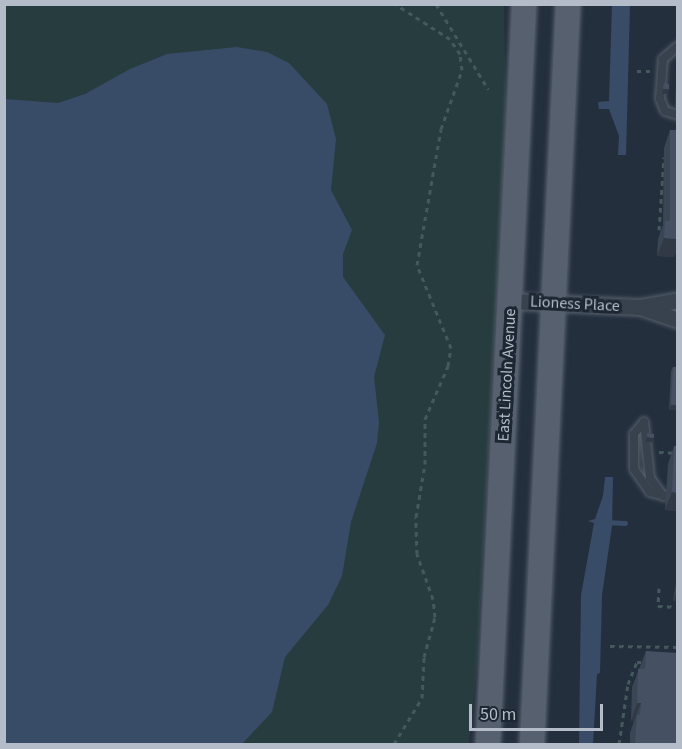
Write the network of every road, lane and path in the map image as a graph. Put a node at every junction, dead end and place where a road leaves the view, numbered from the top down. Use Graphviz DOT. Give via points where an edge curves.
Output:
graph roads {
  1 [pos="395,4"];
  2 [pos="436,4"];
  3 [pos="525,4"];
  4 [pos="568,4"];
  5 [pos="465,46"];
  6 [pos="678,46"];
  7 [pos="458,50"];
  8 [pos="637,71"];
  9 [pos="644,71"];
  10 [pos="488,89"];
  11 [pos="678,115"];
  12 [pos="671,151"];
  13 [pos="659,230"];
  14 [pos="678,300"];
  15 [pos="510,301"];
  16 [pos="553,303"];
  17 [pos="640,307"];
  18 [pos="678,320"];
  19 [pos="649,451"];
  20 [pos="672,452"];
  21 [pos="678,453"];
  22 [pos="672,464"];
  23 [pos="664,496"];
  24 [pos="659,588"];
  25 [pos="678,607"];
  26 [pos="610,646"];
  27 [pos="678,646"];
  28 [pos="647,663"];
  29 [pos="629,681"];
  30 [pos="639,682"];
  31 [pos="394,744"];
  32 [pos="488,744"];
  33 [pos="532,744"];
  34 [pos="619,744"];
  1 -- 7 [label="path" via="446,36"];
  2 -- 5 [label="path"];
  3 -- 15 [label="main road, East Lincoln Avenue"];
  4 -- 16 [label="main road"];
  5 -- 7 [label="path"];
  5 -- 10 [label="path"];
  6 -- 11 [label="lane" via="663,59 660,99 665,111"];
  7 -- 31 [label="path" via="462,75 441,129 417,264 451,348 448,366 425,418 425,464 416,517 417,554 433,599 435,617 424,657 422,698"];
  8 -- 9 [label="path"];
  12 -- 13 [label="path" via="664,151"];
  14 -- 17 [label="street, Lioness Place"];
  15 -- 16 [label="street, Lioness Place"];
  15 -- 32 [label="main road, East Lincoln Avenue"];
  16 -- 17 [label="street, Lioness Place"];
  16 -- 33 [label="main road"];
  17 -- 18 [label="street, Lioness Place"];
  19 -- 20 [label="path"];
  20 -- 21 [label="path"];
  20 -- 22 [label="path"];
  23 -- 23 [label="lane" via="645,487 634,469 634,434 644,422 650,478"];
  24 -- 25 [label="path" via="658,606"];
  26 -- 27 [label="path"];
  28 -- 29 [label="path" via="637,662"];
  29 -- 30 [label="path"];
  29 -- 34 [label="path"];
}
